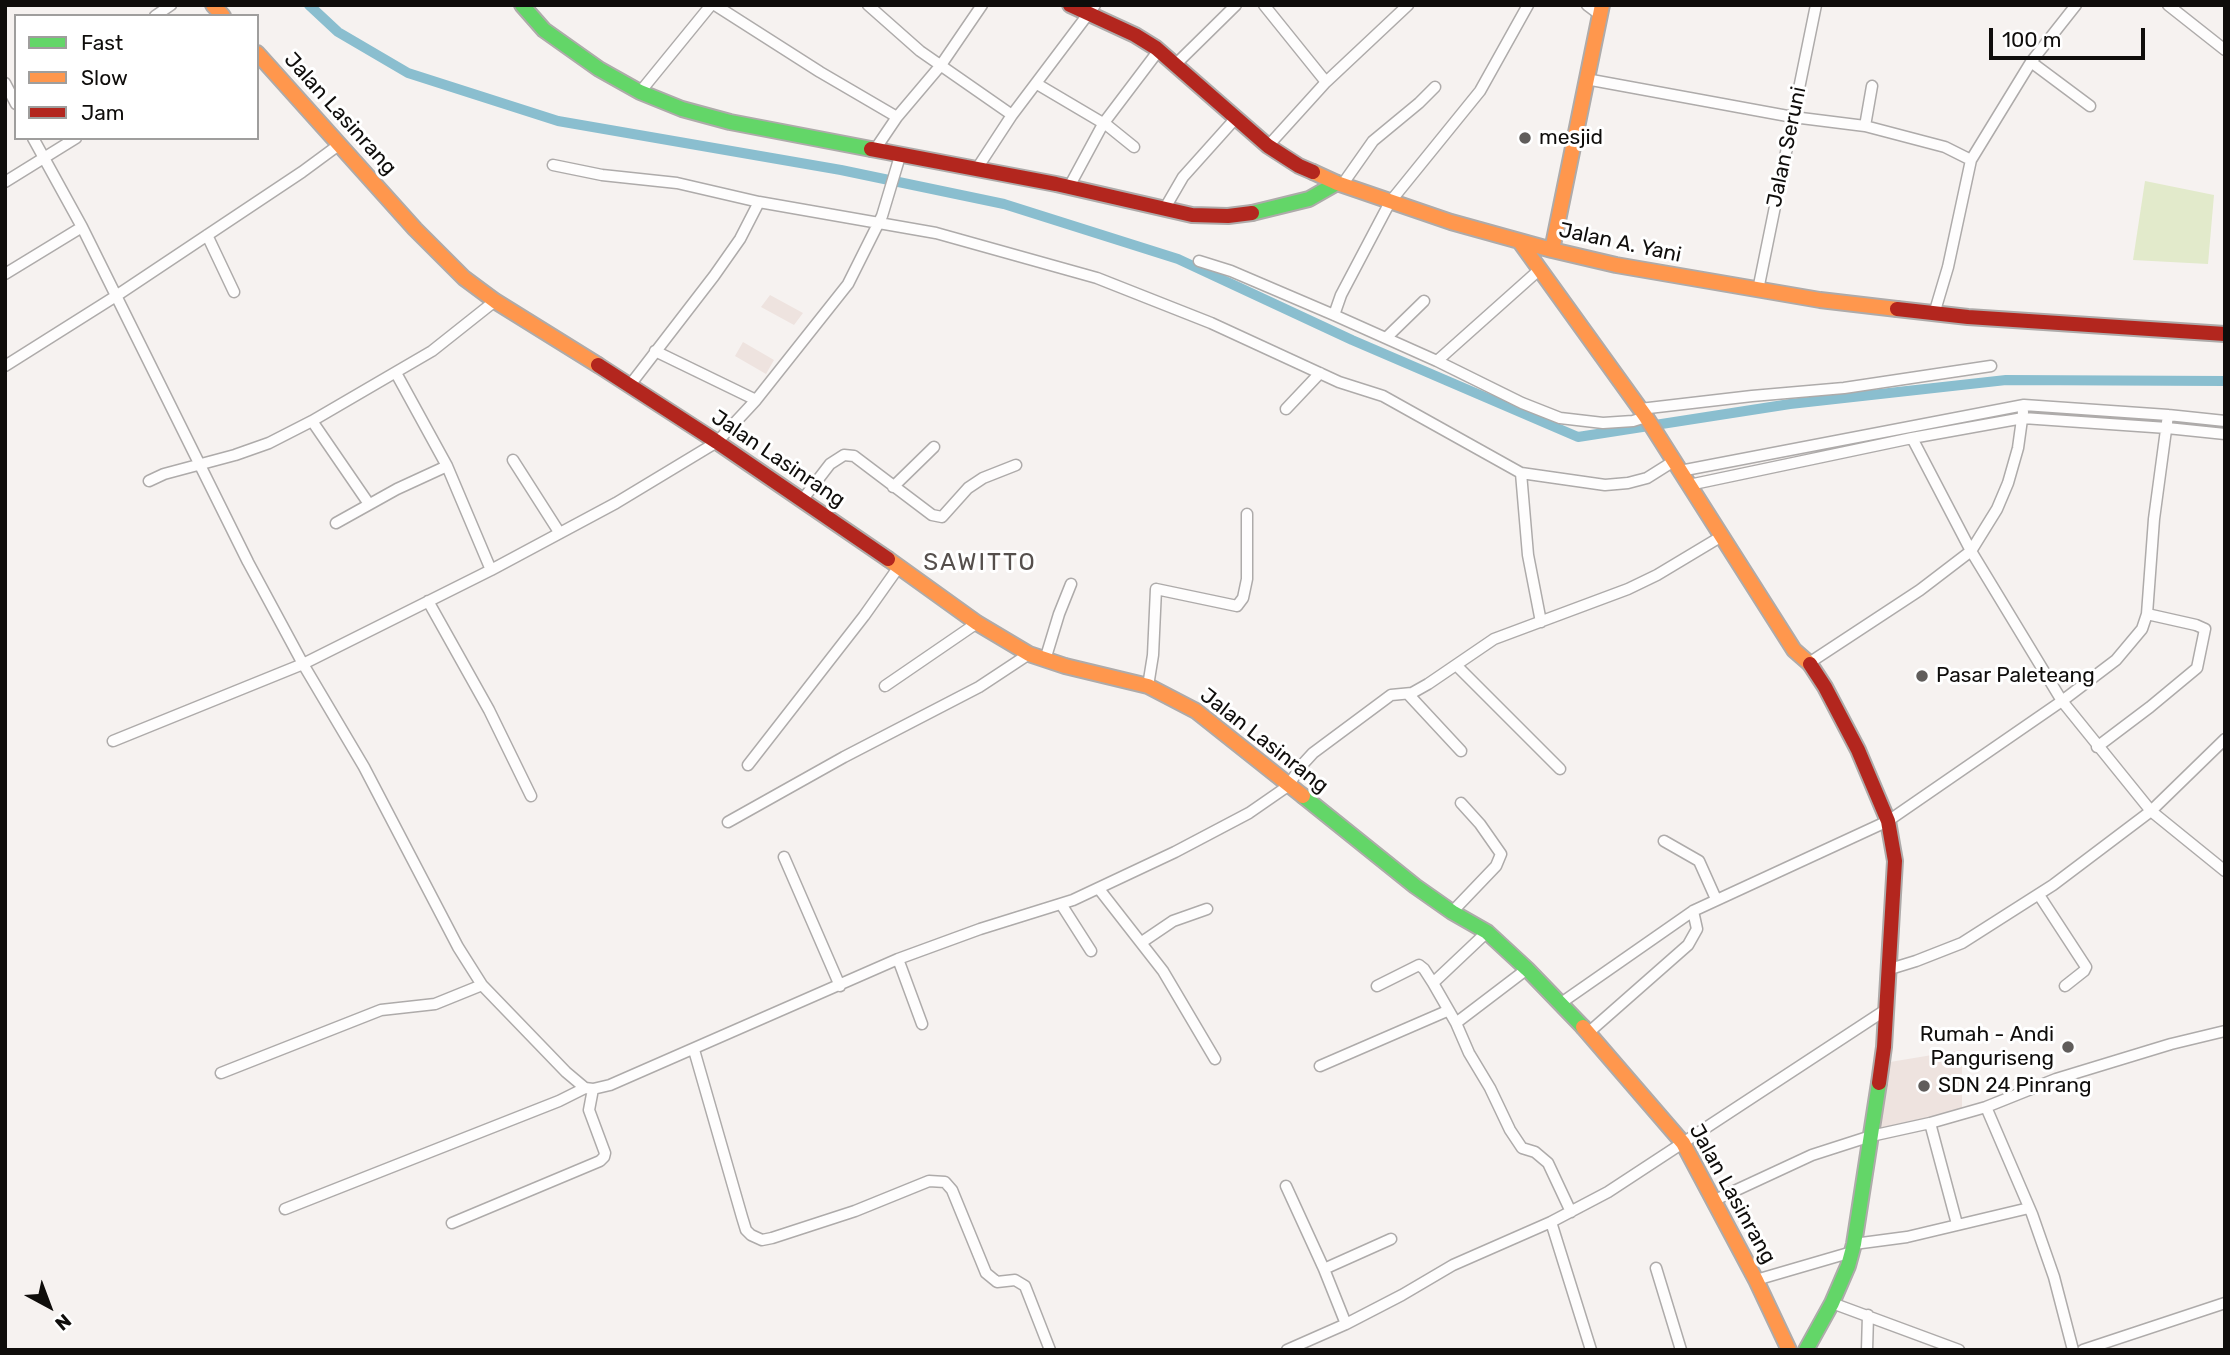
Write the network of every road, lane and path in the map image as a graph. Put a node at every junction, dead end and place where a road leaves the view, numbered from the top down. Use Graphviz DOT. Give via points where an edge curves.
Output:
graph roads {
  1 [pos="522,5"];
  2 [pos="713,5"];
  3 [pos="868,5"];
  4 [pos="982,5"];
  5 [pos="1070,5"];
  6 [pos="1236,5"];
  7 [pos="1264,5"];
  8 [pos="1390,5"];
  9 [pos="1408,5"];
  10 [pos="1528,5"];
  11 [pos="1816,5"];
  12 [pos="2076,5"];
  13 [pos="2168,5"];
  14 [pos="1596,8"];
  15 [pos="1091,9"];
  16 [pos="1397,15"];
  17 [pos="1159,50"];
  18 [pos="2225,50"];
  19 [pos="259,55"];
  20 [pos="2031,62"];
  21 [pos="1176,64"];
  22 [pos="941,65"];
  23 [pos="1586,79"];
  24 [pos="1326,82"];
  25 [pos="1037,83"];
  26 [pos="1872,86"];
  27 [pos="1435,87"];
  28 [pos="640,92"];
  29 [pos="2090,106"];
  30 [pos="1012,115"];
  31 [pos="897,117"];
  32 [pos="1793,117"];
  33 [pos="1235,119"];
  34 [pos="1103,124"];
  35 [pos="1865,126"];
  36 [pos="34,140"];
  37 [pos="73,140"];
  38 [pos="340,144"];
  39 [pos="1268,146"];
  40 [pos="1134,147"];
  41 [pos="874,151"];
  42 [pos="43,159"];
  43 [pos="1971,160"];
  44 [pos="899,161"];
  45 [pos="553,164"];
  46 [pos="976,170"];
  47 [pos="5,182"];
  48 [pos="1339,184"];
  49 [pos="1069,187"];
  50 [pos="759,202"];
  51 [pos="1390,202"];
  52 [pos="1165,208"];
  53 [pos="880,219"];
  54 [pos="82,226"];
  55 [pos="207,234"];
  56 [pos="1520,242"];
  57 [pos="1552,250"];
  58 [pos="1199,261"];
  59 [pos="1539,270"];
  60 [pos="5,274"];
  61 [pos="1758,290"];
  62 [pos="234,292"];
  63 [pos="116,296"];
  64 [pos="1424,301"];
  65 [pos="495,302"];
  66 [pos="1334,314"];
  67 [pos="1934,314"];
  68 [pos="2225,334"];
  69 [pos="1386,338"];
  70 [pos="655,351"];
  71 [pos="1437,361"];
  72 [pos="5,366"];
  73 [pos="1991,366"];
  74 [pos="396,373"];
  75 [pos="1320,373"];
  76 [pos="630,385"];
  77 [pos="755,400"];
  78 [pos="2024,405"];
  79 [pos="1286,409"];
  80 [pos="2168,415"];
  81 [pos="1645,416"];
  82 [pos="2023,418"];
  83 [pos="312,421"];
  84 [pos="2225,421"];
  85 [pos="2167,428"];
  86 [pos="2225,434"];
  87 [pos="1912,438"];
  88 [pos="717,442"];
  89 [pos="934,447"];
  90 [pos="513,460"];
  91 [pos="1674,461"];
  92 [pos="201,465"];
  93 [pos="1016,465"];
  94 [pos="447,466"];
  95 [pos="1521,473"];
  96 [pos="149,481"];
  97 [pos="1689,485"];
  98 [pos="894,487"];
  99 [pos="803,499"];
  100 [pos="369,504"];
  101 [pos="1247,514"];
  102 [pos="336,523"];
  103 [pos="559,532"];
  104 [pos="1722,537"];
  105 [pos="1971,551"];
  106 [pos="898,568"];
  107 [pos="491,570"];
  108 [pos="1071,584"];
  109 [pos="428,601"];
  110 [pos="2147,614"];
  111 [pos="1541,622"];
  112 [pos="977,623"];
  113 [pos="1029,654"];
  114 [pos="1045,660"];
  115 [pos="1809,663"];
  116 [pos="303,664"];
  117 [pos="1456,665"];
  118 [pos="885,686"];
  119 [pos="1148,686"];
  120 [pos="1408,694"];
  121 [pos="2062,701"];
  122 [pos="2225,739"];
  123 [pos="113,741"];
  124 [pos="2098,747"];
  125 [pos="1461,751"];
  126 [pos="748,765"];
  127 [pos="1560,769"];
  128 [pos="1288,786"];
  129 [pos="531,796"];
  130 [pos="1461,803"];
  131 [pos="2151,811"];
  132 [pos="1888,821"];
  133 [pos="728,822"];
  134 [pos="1664,841"];
  135 [pos="784,857"];
  136 [pos="2225,871"];
  137 [pos="1099,889"];
  138 [pos="2039,895"];
  139 [pos="1716,900"];
  140 [pos="1061,904"];
  141 [pos="1207,909"];
  142 [pos="1693,911"];
  143 [pos="1452,912"];
  144 [pos="1487,932"];
  145 [pos="1142,942"];
  146 [pos="1091,951"];
  147 [pos="898,959"];
  148 [pos="1527,969"];
  149 [pos="1890,969"];
  150 [pos="1433,984"];
  151 [pos="482,985"];
  152 [pos="840,986"];
  153 [pos="1377,986"];
  154 [pos="2066,986"];
  155 [pos="1561,1003"];
  156 [pos="1887,1009"];
  157 [pos="1447,1011"];
  158 [pos="1456,1023"];
  159 [pos="922,1024"];
  160 [pos="2225,1031"];
  161 [pos="1588,1033"];
  162 [pos="694,1050"];
  163 [pos="1215,1059"];
  164 [pos="1320,1066"];
  165 [pos="221,1073"];
  166 [pos="589,1089"];
  167 [pos="1986,1107"];
  168 [pos="1930,1124"];
  169 [pos="1871,1136"];
  170 [pos="1683,1143"];
  171 [pos="1286,1186"];
  172 [pos="1715,1200"];
  173 [pos="2029,1208"];
  174 [pos="285,1209"];
  175 [pos="1571,1212"];
  176 [pos="1551,1222"];
  177 [pos="452,1223"];
  178 [pos="1957,1224"];
  179 [pos="1391,1240"];
  180 [pos="1853,1248"];
  181 [pos="1656,1268"];
  182 [pos="1324,1269"];
  183 [pos="1756,1280"];
  184 [pos="1832,1303"];
  185 [pos="2225,1303"];
  186 [pos="1868,1315"];
  187 [pos="1346,1324"];
  188 [pos="1049,1350"];
  189 [pos="1287,1350"];
  190 [pos="1591,1350"];
  191 [pos="1681,1350"];
  192 [pos="1789,1350"];
  193 [pos="1806,1350"];
  194 [pos="1867,1350"];
  195 [pos="1959,1350"];
  196 [pos="2073,1350"];
  197 [pos="2083,1350"];
  1 -- 28 [label="main road" via="569,50"];
  2 -- 28 [label="street"];
  2 -- 31 [label="street"];
  3 -- 22 [label="street"];
  4 -- 22 [label="street"];
  5 -- 15 [label="main road, Jalan A. Yani"];
  6 -- 21 [label="street"];
  7 -- 24 [label="street"];
  8 -- 16 [label="street"];
  9 -- 16 [label="street"];
  10 -- 51 [label="street" via="1480,91"];
  11 -- 32 [label="street, Jalan Seruni"];
  12 -- 20 [label="street"];
  13 -- 18 [label="street"];
  14 -- 23 [label="main road"];
  15 -- 17 [label="main road, Jalan A. Yani"];
  15 -- 25 [label="street"];
  16 -- 24 [label="street"];
  17 -- 21 [label="main road, Jalan A. Yani"];
  17 -- 34 [label="street"];
  19 -- 38 [label="main road, Jalan Lasinrang"];
  20 -- 29 [label="street"];
  20 -- 43 [label="street"];
  21 -- 33 [label="main road, Jalan A. Yani"];
  22 -- 30 [label="street"];
  22 -- 31 [label="street"];
  23 -- 32 [label="street"];
  23 -- 57 [label="main road"];
  24 -- 39 [label="street"];
  25 -- 30 [label="street"];
  25 -- 34 [label="street"];
  26 -- 35 [label="street"];
  27 -- 48 [label="street" via="1373,141"];
  28 -- 41 [label="main road" via="730,122"];
  30 -- 46 [label="street"];
  31 -- 41 [label="street"];
  32 -- 35 [label="street"];
  32 -- 61 [label="street, Jalan Seruni"];
  33 -- 39 [label="main road, Jalan A. Yani"];
  33 -- 52 [label="street" via="1183,177"];
  34 -- 40 [label="street"];
  34 -- 49 [label="street"];
  35 -- 43 [label="street" via="1945,147"];
  36 -- 42 [label="street"];
  37 -- 42 [label="street"];
  38 -- 55 [label="street"];
  38 -- 65 [label="main road, Jalan Lasinrang" via="443,258"];
  39 -- 48 [label="main road, Jalan A. Yani"];
  41 -- 44 [label="main road"];
  42 -- 47 [label="street"];
  42 -- 54 [label="street"];
  43 -- 67 [label="street"];
  44 -- 46 [label="main road"];
  44 -- 53 [label="street"];
  45 -- 50 [label="street" via="677,183"];
  46 -- 49 [label="main road"];
  48 -- 51 [label="main road, Jalan A. Yani"];
  48 -- 52 [label="main road" via="1309,199 1260,212 1192,215"];
  49 -- 52 [label="main road"];
  50 -- 53 [label="street"];
  50 -- 70 [label="street" via="715,276"];
  51 -- 56 [label="main road, Jalan A. Yani"];
  51 -- 66 [label="street"];
  53 -- 75 [label="street" via="1097,278"];
  53 -- 77 [label="street" via="848,284"];
  54 -- 60 [label="street"];
  54 -- 63 [label="street"];
  55 -- 62 [label="street"];
  55 -- 63 [label="street"];
  56 -- 57 [label="main road, Jalan A. Yani"];
  56 -- 59 [label="main road"];
  57 -- 61 [label="main road, Jalan A. Yani"];
  58 -- 66 [label="street"];
  59 -- 71 [label="street"];
  59 -- 81 [label="main road"];
  61 -- 67 [label="main road, Jalan A. Yani"];
  63 -- 72 [label="street"];
  63 -- 92 [label="street"];
  64 -- 69 [label="street"];
  65 -- 74 [label="street"];
  65 -- 76 [label="main road, Jalan Lasinrang"];
  66 -- 69 [label="street"];
  67 -- 68 [label="main road, Jalan A. Yani"];
  69 -- 71 [label="street"];
  70 -- 76 [label="street"];
  70 -- 77 [label="street"];
  71 -- 81 [label="street" via="1560,418 1603,423"];
  73 -- 81 [label="street" via="1844,388 1752,396"];
  74 -- 83 [label="street"];
  74 -- 94 [label="street"];
  75 -- 79 [label="street"];
  75 -- 95 [label="street" via="1384,396"];
  76 -- 88 [label="main road, Jalan Lasinrang"];
  77 -- 88 [label="street"];
  78 -- 80 [label="street"];
  78 -- 82 [label="street"];
  78 -- 91 [label="street"];
  80 -- 84 [label="street"];
  80 -- 85 [label="street"];
  81 -- 91 [label="main road"];
  82 -- 85 [label="street"];
  82 -- 87 [label="street"];
  82 -- 105 [label="street" via="2008,483"];
  83 -- 92 [label="street" via="268,443"];
  83 -- 100 [label="street"];
  85 -- 86 [label="street"];
  85 -- 110 [label="street"];
  87 -- 97 [label="street"];
  87 -- 105 [label="street"];
  88 -- 99 [label="main road, Jalan Lasinrang"];
  88 -- 103 [label="street"];
  89 -- 98 [label="street"];
  90 -- 103 [label="street"];
  91 -- 95 [label="street" via="1647,478 1605,485"];
  91 -- 97 [label="main road"];
  92 -- 96 [label="street"];
  92 -- 116 [label="street"];
  93 -- 98 [label="street" via="968,488 942,517 932,515"];
  94 -- 100 [label="street"];
  94 -- 107 [label="street"];
  95 -- 111 [label="street" via="1528,555"];
  97 -- 104 [label="main road"];
  98 -- 99 [label="street" via="855,456 844,455 830,464"];
  99 -- 106 [label="main road, Jalan Lasinrang"];
  100 -- 102 [label="street"];
  101 -- 119 [label="street" via="1247,579 1237,606 1157,589"];
  103 -- 107 [label="street"];
  104 -- 111 [label="street" via="1657,575"];
  104 -- 115 [label="main road" via="1794,650"];
  105 -- 115 [label="street"];
  105 -- 121 [label="street"];
  106 -- 112 [label="main road, Jalan Lasinrang"];
  106 -- 126 [label="street"];
  107 -- 109 [label="street"];
  108 -- 114 [label="street"];
  109 -- 116 [label="street"];
  109 -- 129 [label="street"];
  110 -- 121 [label="street" via="2116,660"];
  110 -- 124 [label="street" via="2205,629 2197,668"];
  111 -- 117 [label="street" via="1488,642"];
  112 -- 113 [label="main road, Jalan Lasinrang"];
  112 -- 118 [label="street"];
  113 -- 114 [label="main road, Jalan Lasinrang"];
  113 -- 133 [label="street" via="979,687"];
  114 -- 119 [label="main road, Jalan Lasinrang"];
  115 -- 132 [label="main road" via="1858,750"];
  116 -- 123 [label="street"];
  116 -- 151 [label="street"];
  117 -- 120 [label="street"];
  117 -- 127 [label="street"];
  119 -- 128 [label="main road, Jalan Lasinrang" via="1214,724"];
  120 -- 125 [label="street"];
  120 -- 128 [label="street" via="1391,695 1313,753"];
  121 -- 124 [label="street"];
  121 -- 132 [label="street"];
  122 -- 131 [label="street"];
  124 -- 131 [label="street"];
  128 -- 137 [label="street" via="1210,835"];
  128 -- 143 [label="main road, Jalan Lasinrang"];
  130 -- 143 [label="street" via="1501,854 1496,866"];
  131 -- 136 [label="street"];
  131 -- 138 [label="street"];
  132 -- 139 [label="street"];
  132 -- 149 [label="main road" via="1896,868"];
  134 -- 139 [label="street" via="1699,861"];
  135 -- 152 [label="street"];
  137 -- 140 [label="street"];
  137 -- 145 [label="street"];
  138 -- 149 [label="street" via="1962,943"];
  138 -- 154 [label="street" via="2086,967"];
  139 -- 142 [label="street"];
  140 -- 146 [label="street"];
  140 -- 147 [label="street"];
  141 -- 145 [label="street" via="1173,921"];
  142 -- 155 [label="street"];
  142 -- 161 [label="street" via="1697,929 1688,944"];
  143 -- 144 [label="main road, Jalan Lasinrang"];
  144 -- 148 [label="main road, Jalan Lasinrang"];
  144 -- 150 [label="street"];
  145 -- 163 [label="street"];
  147 -- 152 [label="street"];
  147 -- 159 [label="street"];
  148 -- 155 [label="main road, Jalan Lasinrang"];
  148 -- 158 [label="street"];
  149 -- 156 [label="main road"];
  150 -- 153 [label="street" via="1419,965"];
  150 -- 157 [label="street"];
  151 -- 165 [label="street" via="435,1004 381,1010"];
  151 -- 166 [label="street" via="566,1072"];
  152 -- 162 [label="street"];
  155 -- 161 [label="main road, Jalan Lasinrang"];
  156 -- 169 [label="main road"];
  156 -- 170 [label="street"];
  157 -- 158 [label="street"];
  157 -- 164 [label="street"];
  158 -- 175 [label="street" via="1510,1130 1522,1148 1548,1163"];
  160 -- 167 [label="street" via="2063,1077"];
  161 -- 170 [label="main road, Jalan Lasinrang"];
  162 -- 166 [label="street" via="610,1085"];
  162 -- 188 [label="street" via="751,1235 772,1238 929,1181 945,1182 986,1273 997,1282 1016,1280 1025,1286"];
  166 -- 174 [label="street"];
  166 -- 177 [label="street" via="589,1110 605,1153 600,1161"];
  167 -- 168 [label="street"];
  167 -- 173 [label="street"];
  168 -- 169 [label="street"];
  168 -- 178 [label="street"];
  169 -- 172 [label="street" via="1803,1158"];
  169 -- 180 [label="main road"];
  170 -- 172 [label="main road, Jalan Lasinrang"];
  170 -- 175 [label="street"];
  171 -- 182 [label="street"];
  172 -- 183 [label="main road, Jalan Lasinrang"];
  173 -- 178 [label="street"];
  173 -- 196 [label="street"];
  175 -- 176 [label="street"];
  176 -- 187 [label="street" via="1453,1265"];
  176 -- 190 [label="street"];
  178 -- 180 [label="street"];
  179 -- 182 [label="street"];
  180 -- 183 [label="street"];
  180 -- 184 [label="main road"];
  181 -- 191 [label="street"];
  182 -- 187 [label="street"];
  183 -- 192 [label="main road, Jalan Lasinrang"];
  184 -- 186 [label="street"];
  184 -- 193 [label="main road"];
  185 -- 197 [label="street"];
  186 -- 194 [label="street"];
  186 -- 195 [label="street"];
  187 -- 189 [label="street"];
}
